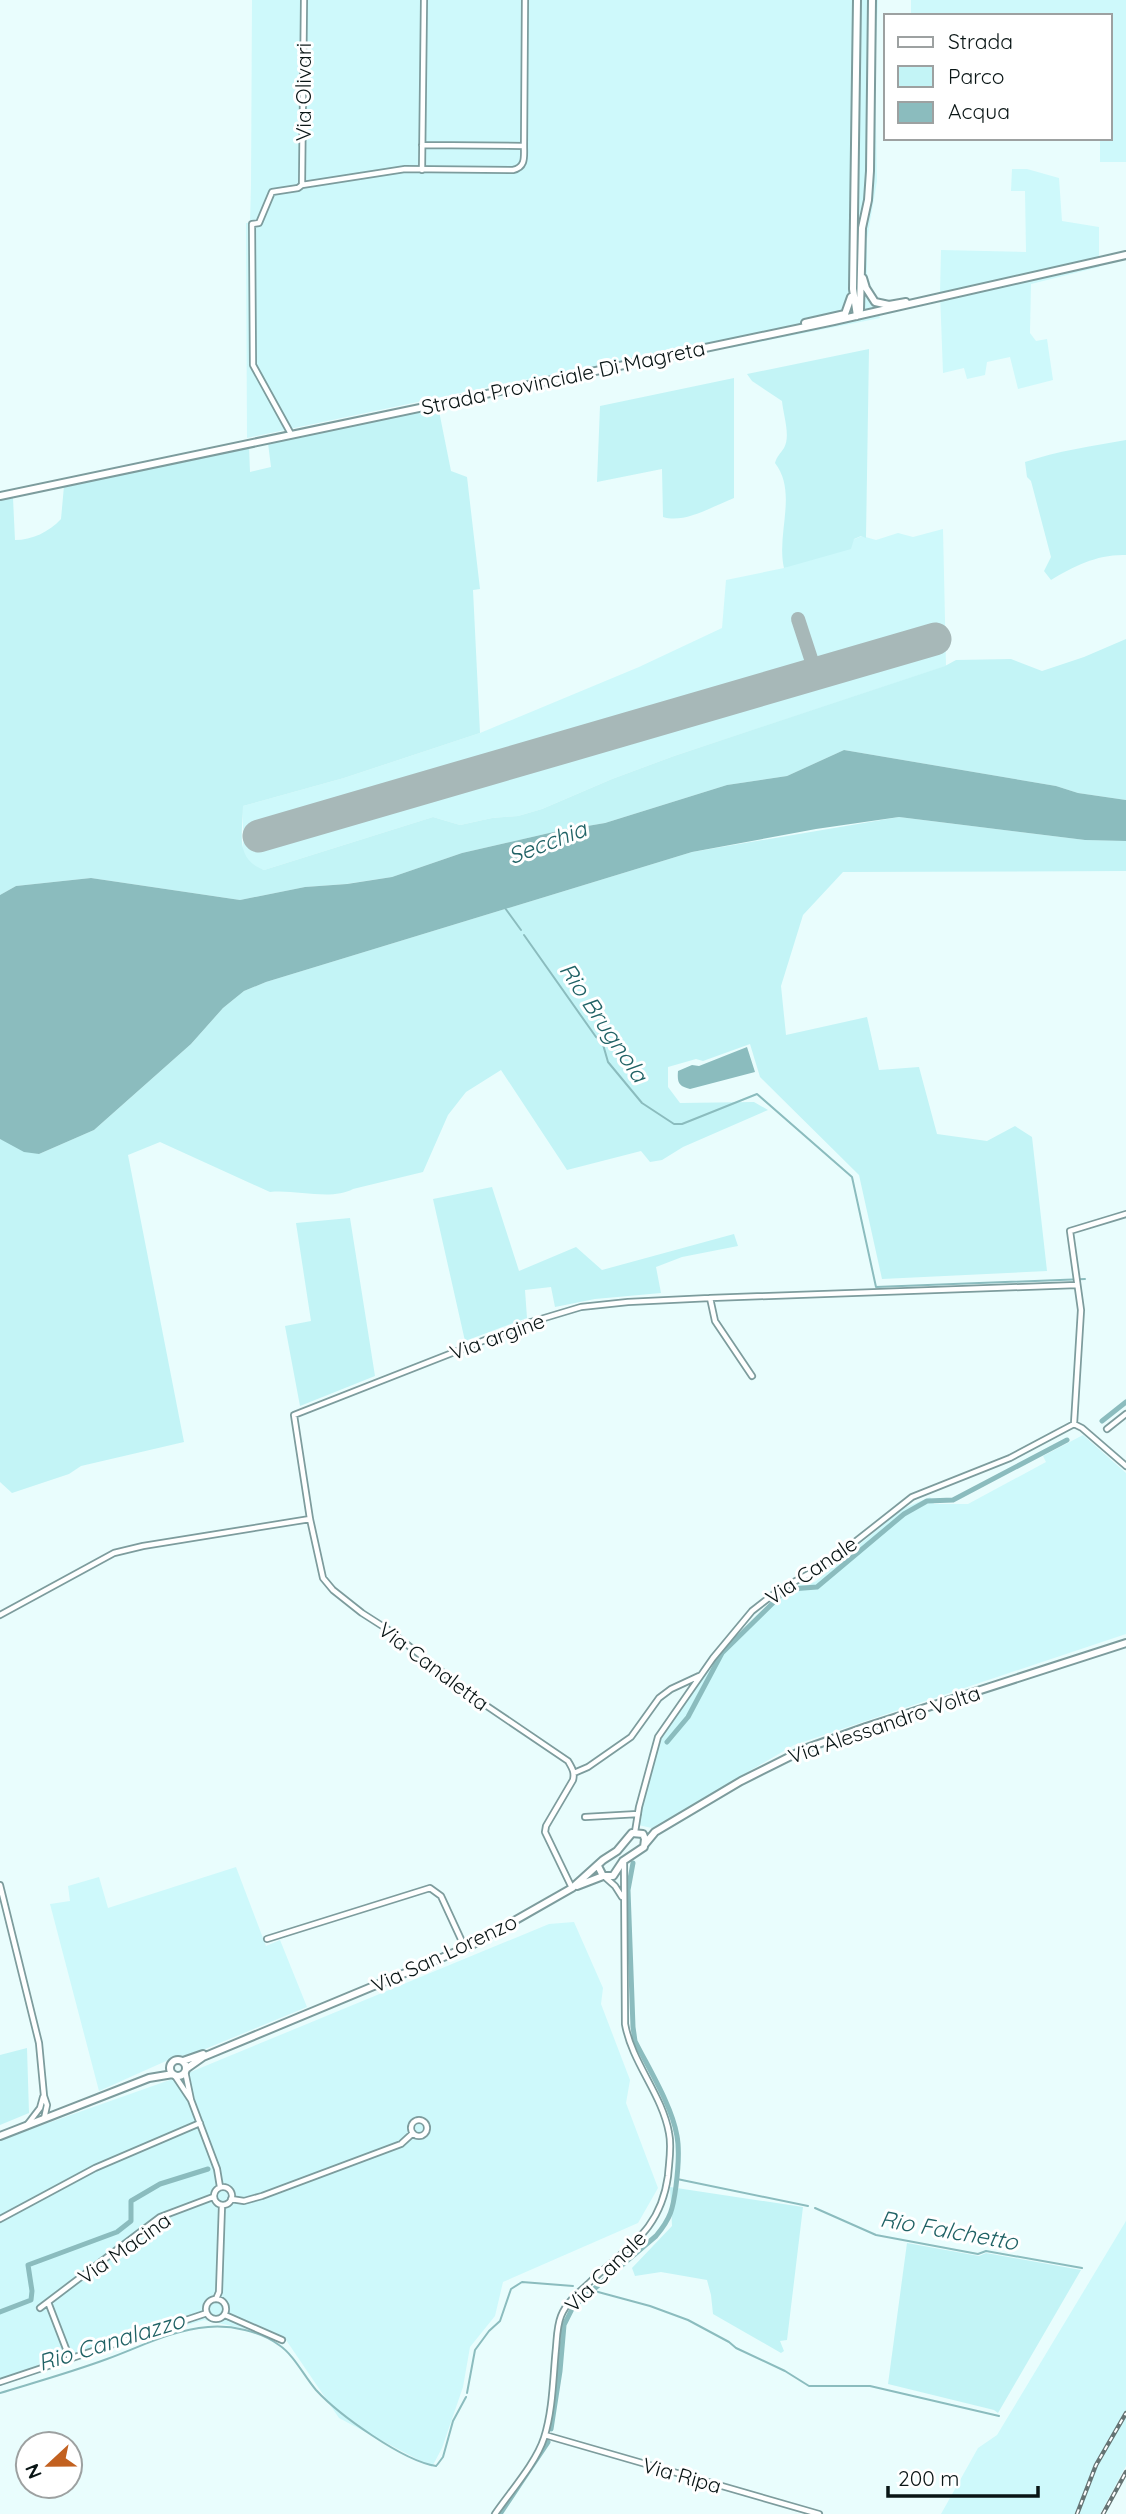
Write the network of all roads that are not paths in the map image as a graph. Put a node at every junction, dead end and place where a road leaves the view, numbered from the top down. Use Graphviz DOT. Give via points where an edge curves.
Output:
graph roads {
  1 [pos="304,0"];
  2 [pos="424,0"];
  3 [pos="525,0"];
  4 [pos="857,0"];
  5 [pos="872,0"];
  6 [pos="422,145"];
  7 [pos="524,146"];
  8 [pos="422,170"];
  9 [pos="870,171"];
  10 [pos="855,175"];
  11 [pos="302,185"];
  12 [pos="1126,255"];
  13 [pos="861,272"];
  14 [pos="853,289"];
  15 [pos="928,301"];
  16 [pos="857,316"];
  17 [pos="800,328"];
  18 [pos="291,434"];
  19 [pos="0,496"];
  20 [pos="1126,1214"];
  21 [pos="1077,1282"];
  22 [pos="710,1298"];
  23 [pos="751,1376"];
  24 [pos="1126,1413"];
  25 [pos="294,1415"];
  26 [pos="1074,1424"];
  27 [pos="1107,1429"];
  28 [pos="1126,1466"];
  29 [pos="310,1519"];
  30 [pos="0,1615"];
  31 [pos="1126,1643"];
  32 [pos="700,1676"];
  33 [pos="574,1773"];
  34 [pos="638,1814"];
  35 [pos="585,1817"];
  36 [pos="656,1832"];
  37 [pos="639,1833"];
  38 [pos="645,1844"];
  39 [pos="625,1858"];
  40 [pos="598,1866"];
  41 [pos="604,1877"];
  42 [pos="0,1885"];
  43 [pos="572,1888"];
  44 [pos="622,1898"];
  45 [pos="267,1940"];
  46 [pos="465,1948"];
  47 [pos="313,2011"];
  48 [pos="183,2061"];
  49 [pos="170,2065"];
  50 [pos="186,2070"];
  51 [pos="174,2075"];
  52 [pos="149,2078"];
  53 [pos="44,2096"];
  54 [pos="191,2100"];
  55 [pos="47,2105"];
  56 [pos="40,2108"];
  57 [pos="60,2113"];
  58 [pos="44,2120"];
  59 [pos="200,2123"];
  60 [pos="24,2128"];
  61 [pos="413,2133"];
  62 [pos="0,2136"];
  63 [pos="220,2186"];
  64 [pos="213,2197"];
  65 [pos="231,2199"];
  66 [pos="222,2205"];
  67 [pos="0,2219"];
  68 [pos="216,2299"];
  69 [pos="48,2302"];
  70 [pos="40,2308"];
  71 [pos="208,2313"];
  72 [pos="225,2315"];
  73 [pos="282,2340"];
  74 [pos="70,2359"];
  75 [pos="0,2382"];
  76 [pos="545,2435"];
  77 [pos="495,2514"];
  78 [pos="819,2514"];
  1 -- 11 [label="street, Via Olivari"];
  2 -- 6 [label="street"];
  3 -- 7 [label="street"];
  4 -- 10 [label="main road"];
  5 -- 9 [label="main road"];
  6 -- 7 [label="street"];
  6 -- 8 [label="street"];
  7 -- 8 [label="street" via="523,163 517,169"];
  8 -- 11 [label="street"];
  9 -- 10 [label="main road" via="863,178"];
  9 -- 13 [label="main road"];
  10 -- 14 [label="main road"];
  11 -- 18 [label="street" via="272,192 259,223 252,224 253,365"];
  12 -- 15 [label="main road, Strada Provinciale Di Magreta"];
  13 -- 15 [label="main road" via="875,302"];
  13 -- 16 [label="main road"];
  14 -- 16 [label="main road"];
  14 -- 17 [label="main road" via="845,314"];
  15 -- 16 [label="main road, Strada Provinciale Di Magreta"];
  16 -- 17 [label="main road, Strada Provinciale Di Magreta"];
  17 -- 18 [label="main road, Strada Provinciale Di Magreta"];
  18 -- 19 [label="main road, Strada Provinciale Di Magreta"];
  20 -- 21 [label="street" via="1070,1231"];
  21 -- 22 [label="street, Via argine"];
  21 -- 26 [label="street" via="1081,1320"];
  22 -- 23 [label="street" via="715,1321"];
  22 -- 25 [label="street, Via argine" via="581,1307 531,1322"];
  24 -- 27 [label="street"];
  25 -- 29 [label="street, Via Canaletta"];
  26 -- 28 [label="street"];
  26 -- 32 [label="street, Via Canale" via="900,1505 821,1568 760,1604"];
  29 -- 30 [label="street" via="114,1553"];
  29 -- 33 [label="street, Via Canaletta" via="323,1578 334,1590 478,1700 568,1760"];
  31 -- 36 [label="main road, Via Alessandro Volta" via="807,1748"];
  32 -- 33 [label="street" via="659,1698 631,1737"];
  32 -- 34 [label="street, Via Canale" via="658,1737"];
  33 -- 43 [label="street" via="545,1829"];
  34 -- 35 [label="street"];
  34 -- 37 [label="street, Via Canale"];
  36 -- 37 [label="main road"];
  36 -- 38 [label="main road"];
  37 -- 38 [label="main road"];
  37 -- 40 [label="main road" via="629,1835"];
  38 -- 39 [label="main road"];
  39 -- 41 [label="main road" via="613,1876"];
  39 -- 44 [label="street, Via Canale"];
  40 -- 41 [label="main road"];
  40 -- 43 [label="main road"];
  41 -- 43 [label="main road"];
  41 -- 44 [label="street"];
  42 -- 53 [label="street" via="39,2043"];
  43 -- 46 [label="main road, Via San Lorenzo"];
  44 -- 76 [label="street, Via Canale" via="625,2024 667,2126 666,2187 652,2224 562,2313"];
  45 -- 46 [label="street" via="430,1888 441,1896"];
  46 -- 47 [label="main road, Via San Lorenzo"];
  47 -- 48 [label="main road, Via San Lorenzo"];
  47 -- 50 [label="main road, Via San Lorenzo" via="204,2057"];
  48 -- 49 [label="main road" via="176,2059"];
  48 -- 50 [label="main road"];
  49 -- 51 [label="main road"];
  49 -- 52 [label="main road"];
  50 -- 51 [label="main road"];
  50 -- 54 [label="street"];
  51 -- 52 [label="main road"];
  51 -- 54 [label="street"];
  52 -- 57 [label="main road"];
  53 -- 55 [label="street"];
  53 -- 56 [label="street"];
  54 -- 59 [label="street"];
  55 -- 57 [label="street"];
  55 -- 58 [label="street"];
  56 -- 58 [label="street"];
  56 -- 60 [label="street"];
  57 -- 58 [label="main road"];
  58 -- 60 [label="main road"];
  59 -- 63 [label="street"];
  59 -- 67 [label="street" via="95,2168"];
  60 -- 62 [label="main road"];
  61 -- 65 [label="street" via="401,2144 262,2196"];
  63 -- 64 [label="street"];
  63 -- 65 [label="street" via="230,2190"];
  64 -- 66 [label="street"];
  64 -- 69 [label="street, Via Macina" via="160,2217"];
  65 -- 66 [label="street"];
  66 -- 68 [label="street"];
  68 -- 71 [label="street" via="209,2303"];
  68 -- 72 [label="street" via="226,2305"];
  69 -- 70 [label="street, Via Macina"];
  69 -- 74 [label="street"];
  71 -- 72 [label="street" via="214,2319"];
  71 -- 74 [label="street"];
  72 -- 73 [label="street"];
  74 -- 75 [label="street"];
  76 -- 77 [label="street, Via Canale" via="536,2456"];
  76 -- 78 [label="street, Via Ripa"];
}
